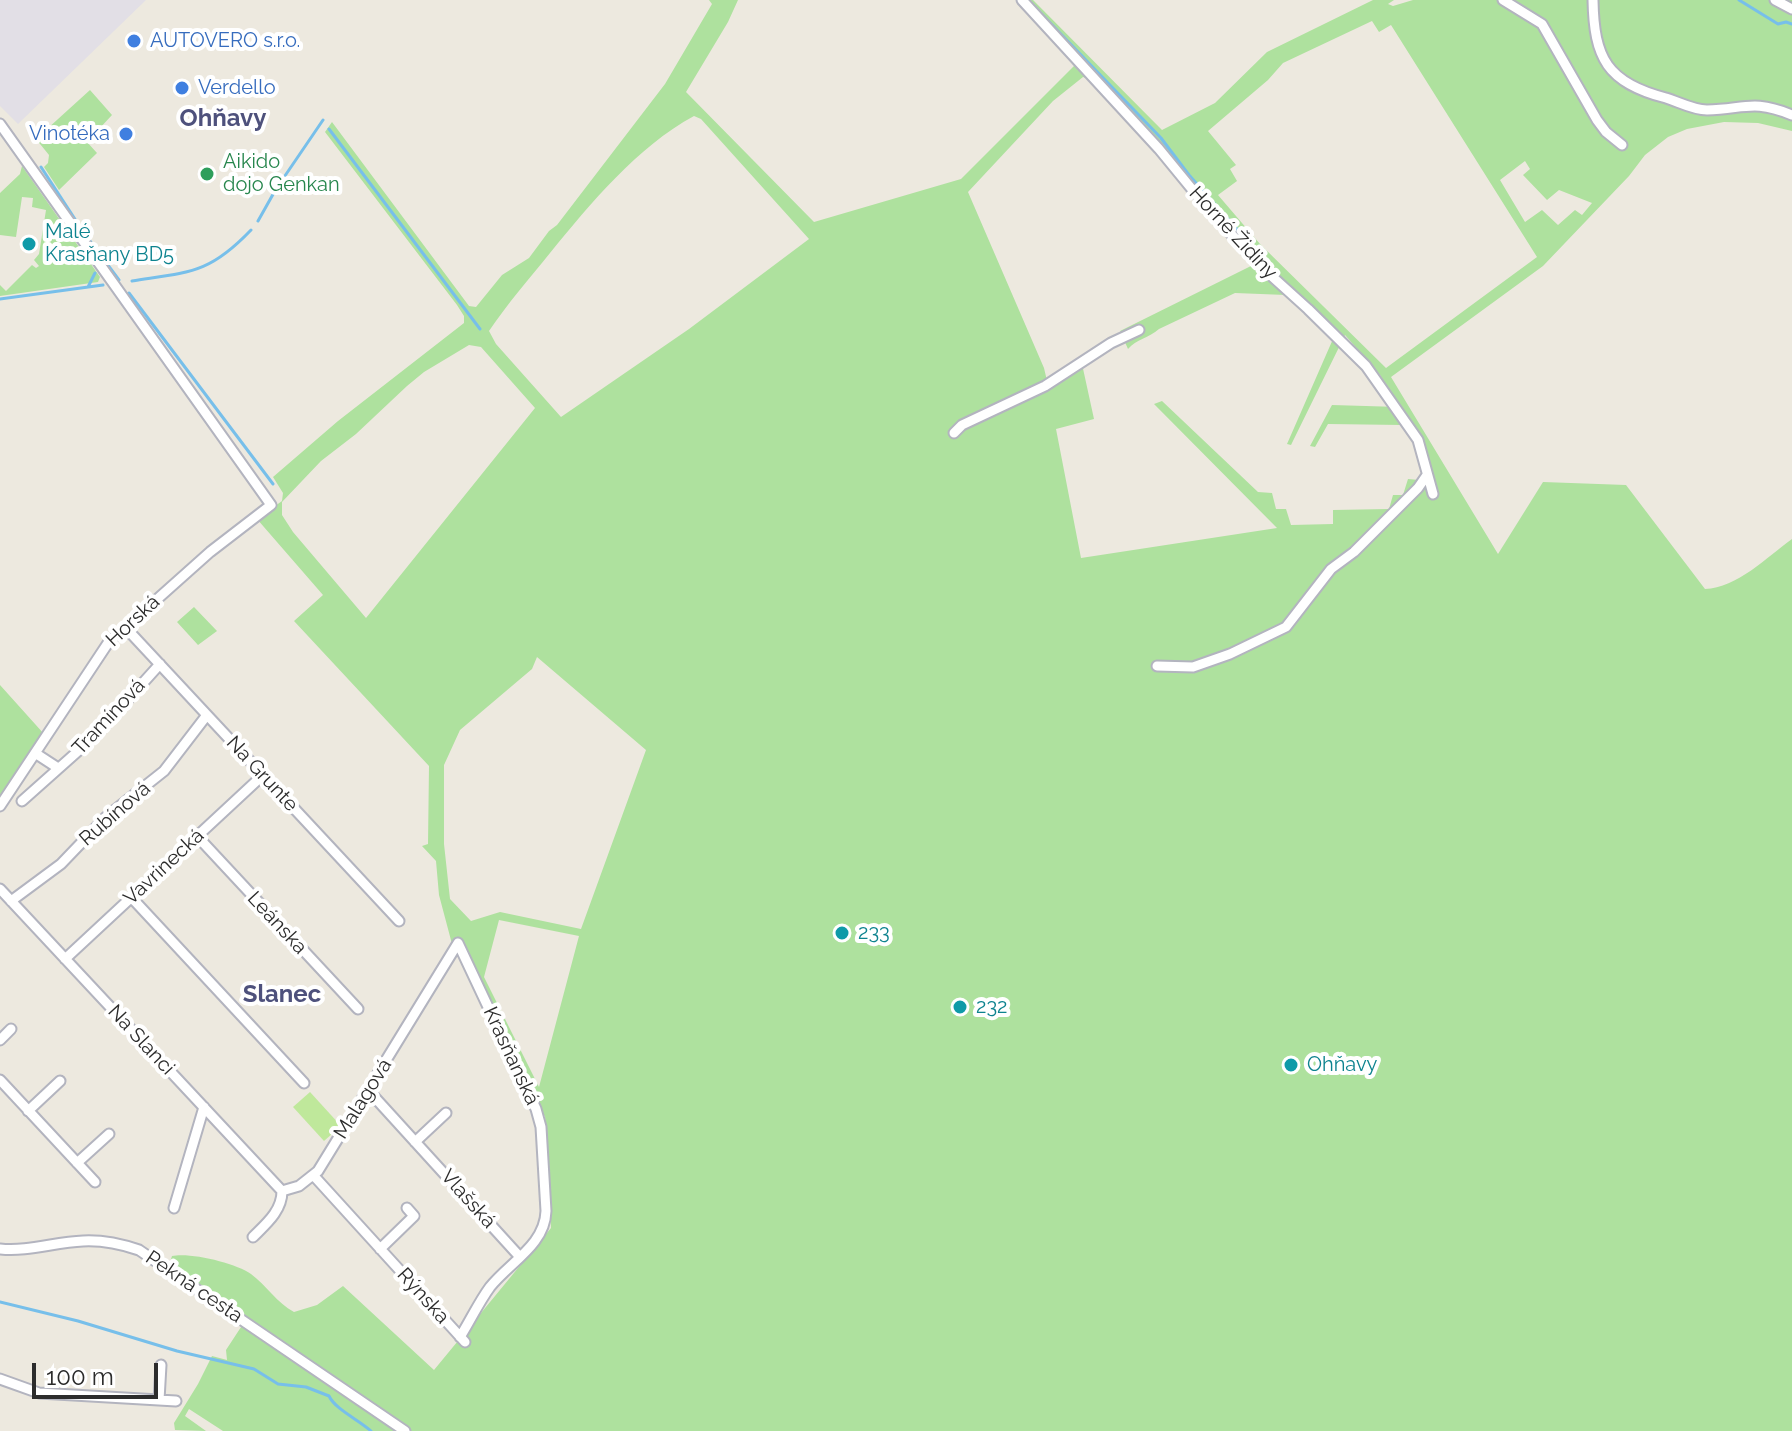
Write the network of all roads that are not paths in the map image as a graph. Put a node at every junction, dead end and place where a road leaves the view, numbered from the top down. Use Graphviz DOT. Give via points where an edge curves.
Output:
graph roads {
  1 [pos="1022,0"];
  2 [pos="1503,0"];
  3 [pos="1593,0"];
  4 [pos="1775,0"];
  5 [pos="1792,9"];
  6 [pos="1792,115"];
  7 [pos="3,127"];
  8 [pos="1622,145"];
  9 [pos="1139,330"];
  10 [pos="954,433"];
  11 [pos="1427,475"];
  12 [pos="1433,494"];
  13 [pos="125,627"];
  14 [pos="160,664"];
  15 [pos="1157,666"];
  16 [pos="207,715"];
  17 [pos="35,753"];
  18 [pos="58,768"];
  19 [pos="263,775"];
  20 [pos="22,801"];
  21 [pos="0,806"];
  22 [pos="197,836"];
  23 [pos="0,889"];
  24 [pos="131,897"];
  25 [pos="11,901"];
  26 [pos="399,921"];
  27 [pos="458,943"];
  28 [pos="65,959"];
  29 [pos="358,1009"];
  30 [pos="11,1029"];
  31 [pos="0,1040"];
  32 [pos="0,1080"];
  33 [pos="60,1081"];
  34 [pos="304,1083"];
  35 [pos="368,1090"];
  36 [pos="204,1107"];
  37 [pos="28,1111"];
  38 [pos="446,1113"];
  39 [pos="109,1134"];
  40 [pos="415,1142"];
  41 [pos="77,1163"];
  42 [pos="314,1176"];
  43 [pos="95,1182"];
  44 [pos="282,1191"];
  45 [pos="174,1208"];
  46 [pos="407,1208"];
  47 [pos="253,1237"];
  48 [pos="0,1249"];
  49 [pos="380,1249"];
  50 [pos="520,1257"];
  51 [pos="463,1340"];
  52 [pos="161,1365"];
  53 [pos="0,1379"];
  54 [pos="159,1400"];
  55 [pos="176,1401"];
  56 [pos="405,1431"];
  1 -- 11 [label="street, Horné Židiny" via="1256,262 1366,366 1418,440"];
  2 -- 8 [label="street" via="1542,24 1597,120"];
  3 -- 6 [label="street" via="1597,46 1609,67 1633,87 1704,110 1756,105"];
  4 -- 5 [label="street"];
  7 -- 13 [label="street, Horská" via="271,505"];
  9 -- 10 [label="street"];
  11 -- 12 [label="street, Horné Židiny"];
  11 -- 15 [label="street" via="1331,569 1286,627 1193,667"];
  13 -- 14 [label="street, Na Grunte"];
  13 -- 17 [label="street, Horská" via="104,648"];
  14 -- 16 [label="street, Na Grunte"];
  14 -- 18 [label="street, Tramínová" via="95,736"];
  16 -- 19 [label="street, Na Grunte"];
  16 -- 25 [label="street, Rubínová" via="164,771 106,817 61,864"];
  17 -- 18 [label="street, Tramínová"];
  17 -- 21 [label="street, Horská"];
  18 -- 20 [label="street, Tramínová"];
  19 -- 22 [label="street, Vavrinecká"];
  19 -- 26 [label="street, Na Grunte"];
  22 -- 24 [label="street, Vavrinecká"];
  22 -- 29 [label="street, Leánska"];
  23 -- 25 [label="street, Na Slanci"];
  24 -- 28 [label="street, Vavrinecká"];
  24 -- 34 [label="street"];
  25 -- 28 [label="street, Na Slanci"];
  27 -- 35 [label="street, Malagová"];
  27 -- 50 [label="street, Krasňanská" via="540,1121 545,1224"];
  28 -- 36 [label="street, Na Slanci"];
  30 -- 31 [label="street"];
  32 -- 37 [label="street"];
  33 -- 37 [label="street"];
  35 -- 40 [label="street, Vlašská"];
  35 -- 42 [label="street, Malagová"];
  36 -- 44 [label="street, Na Slanci"];
  36 -- 45 [label="street"];
  37 -- 41 [label="street"];
  38 -- 40 [label="street"];
  39 -- 41 [label="street"];
  40 -- 50 [label="street, Vlašská"];
  41 -- 43 [label="street"];
  42 -- 44 [label="street"];
  42 -- 49 [label="street, Rýnska"];
  44 -- 47 [label="street" via="271,1219"];
  46 -- 49 [label="street" via="414,1216"];
  48 -- 56 [label="street, Pekná cesta" via="83,1241 139,1250"];
  49 -- 51 [label="street, Rýnska"];
  50 -- 51 [label="street, Krasňanská" via="489,1288"];
  52 -- 54 [label="street"];
  53 -- 54 [label="street" via="39,1393"];
  54 -- 55 [label="street"];
}
